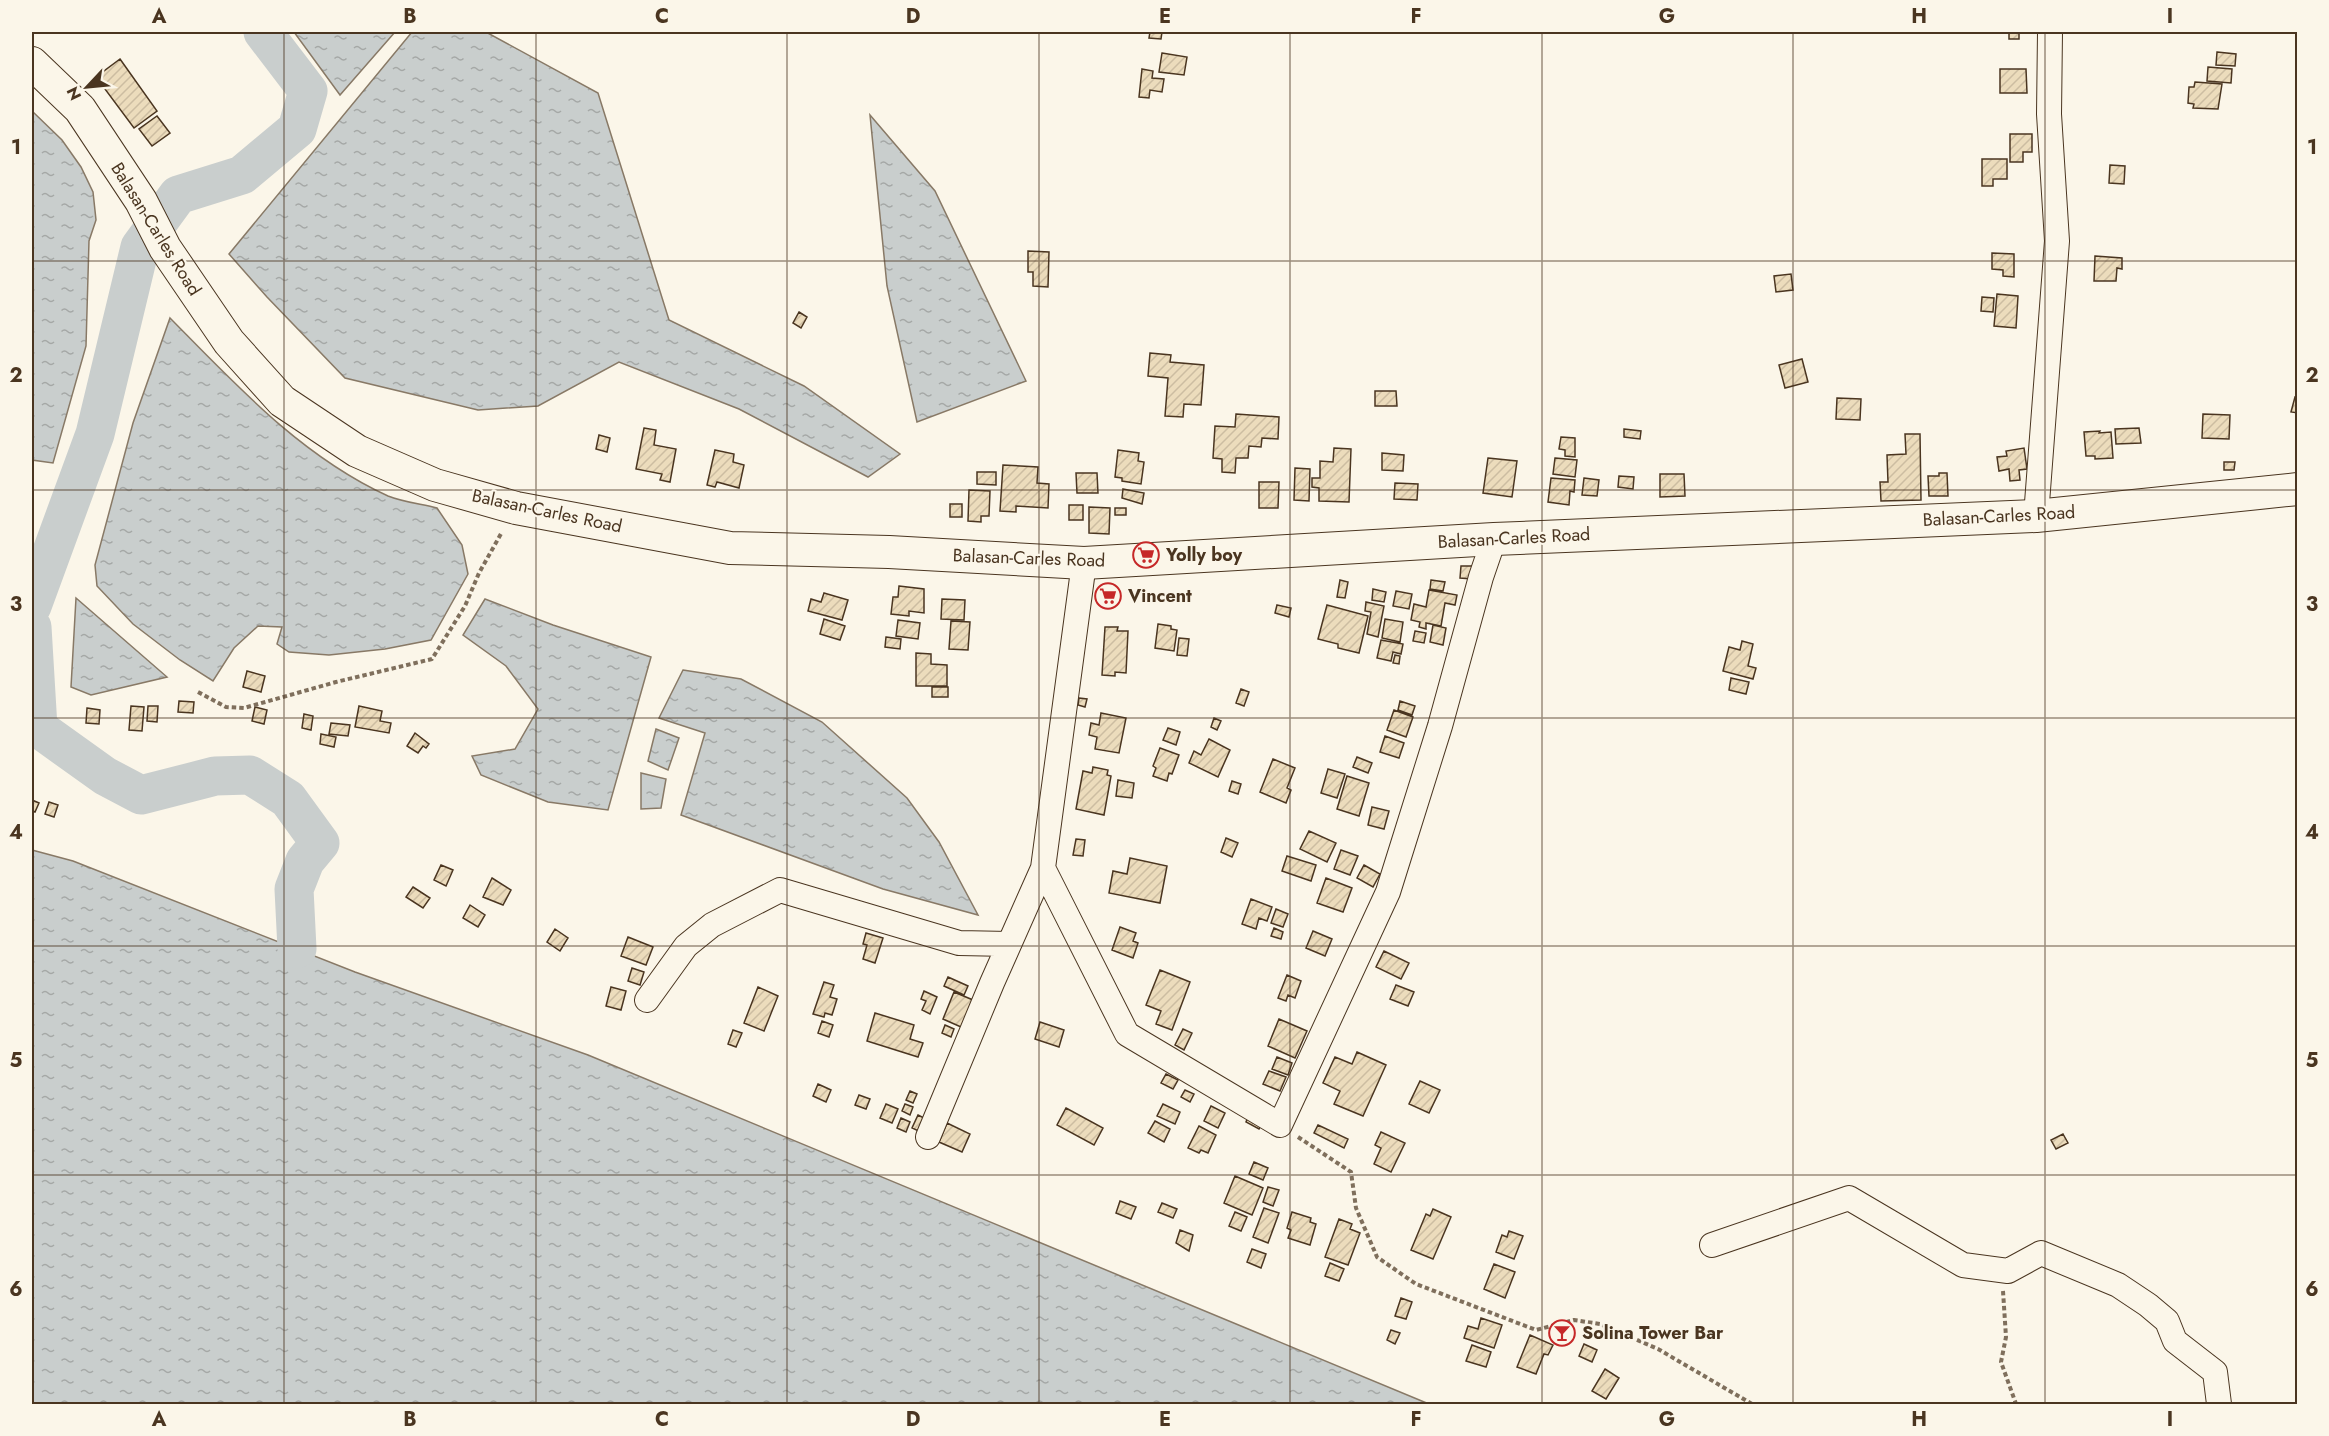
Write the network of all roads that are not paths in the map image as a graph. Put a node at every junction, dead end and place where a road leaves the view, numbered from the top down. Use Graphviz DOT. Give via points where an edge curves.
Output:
graph roads {
  1 [pos="2050,32"];
  2 [pos="32,63"];
  3 [pos="2298,489"];
  4 [pos="2036,516"];
  5 [pos="1494,538"];
  6 [pos="1084,563"];
  7 [pos="1043,867"];
  8 [pos="1009,944"];
  9 [pos="647,1000"];
  10 [pos="928,1137"];
  11 [pos="1712,1245"];
  12 [pos="2219,1404"];
  1 -- 4 [label="street" via="2049,114 2057,241"];
  2 -- 6 [label="main road, Balasan-Carles Road" via="80,109 141,201 165,248 229,342 282,401 357,452 435,485 516,508 730,548"];
  3 -- 4 [label="main road, Balasan-Carles Road"];
  4 -- 5 [label="main road, Balasan-Carles Road"];
  5 -- 6 [label="main road, Balasan-Carles Road"];
  5 -- 7 [label="street" via="1388,892 1280,1125 1127,1034"];
  6 -- 7 [label="street"];
  7 -- 8 [label="street"];
  8 -- 9 [label="street" via="959,943 780,890 712,925 686,946"];
  8 -- 10 [label="street"];
  11 -- 12 [label="street" via="1849,1198 1963,1265 2008,1271 2041,1253 2118,1285 2167,1321 2175,1341 2215,1372"];
}
